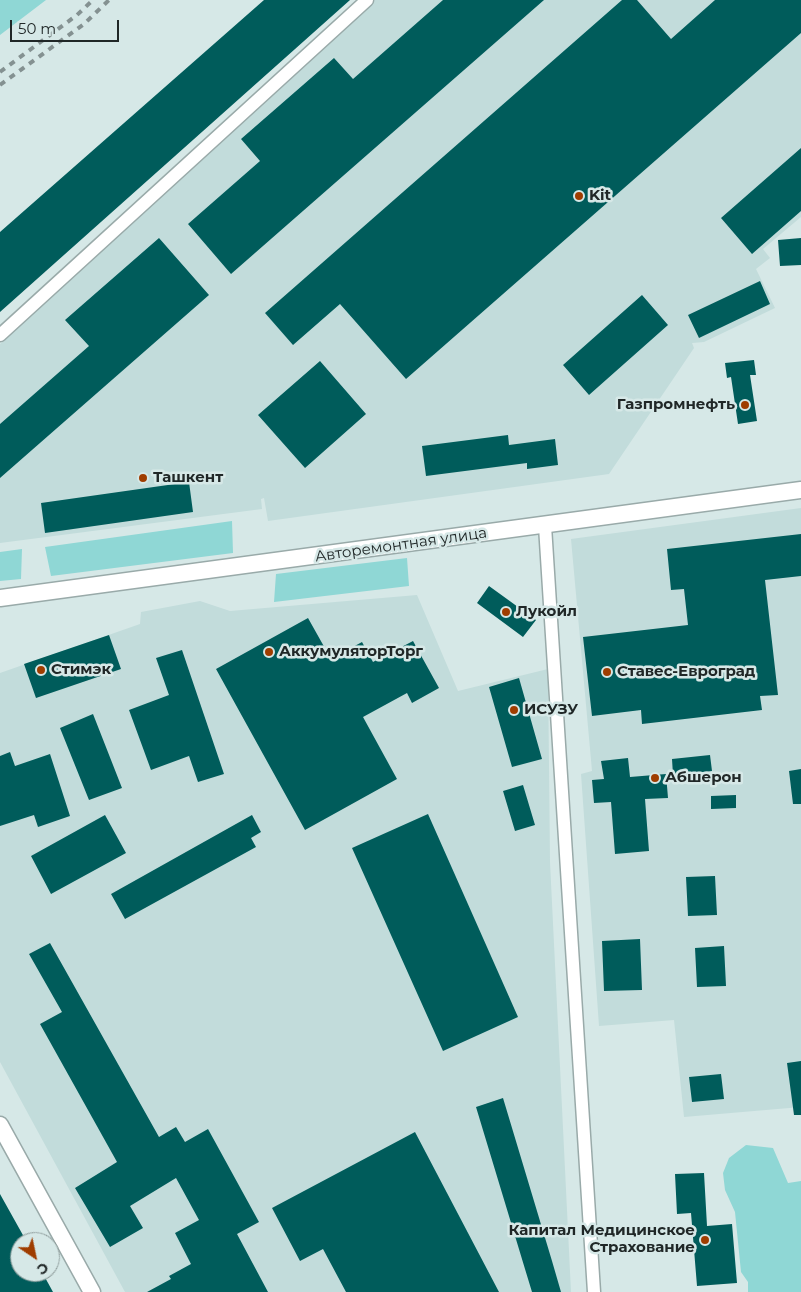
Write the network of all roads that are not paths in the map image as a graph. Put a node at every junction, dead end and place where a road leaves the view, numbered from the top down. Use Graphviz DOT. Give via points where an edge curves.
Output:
graph roads {
  1 [pos="367,0"];
  2 [pos="0,334"];
  3 [pos="801,490"];
  4 [pos="545,526"];
  5 [pos="0,598"];
  6 [pos="0,1125"];
  7 [pos="92,1292"];
  8 [pos="594,1292"];
  1 -- 2 [label="street"];
  3 -- 4 [label="street, Авторемонтная улица"];
  4 -- 5 [label="street, Авторемонтная улица"];
  4 -- 8 [label="street"];
  6 -- 7 [label="street"];
}
